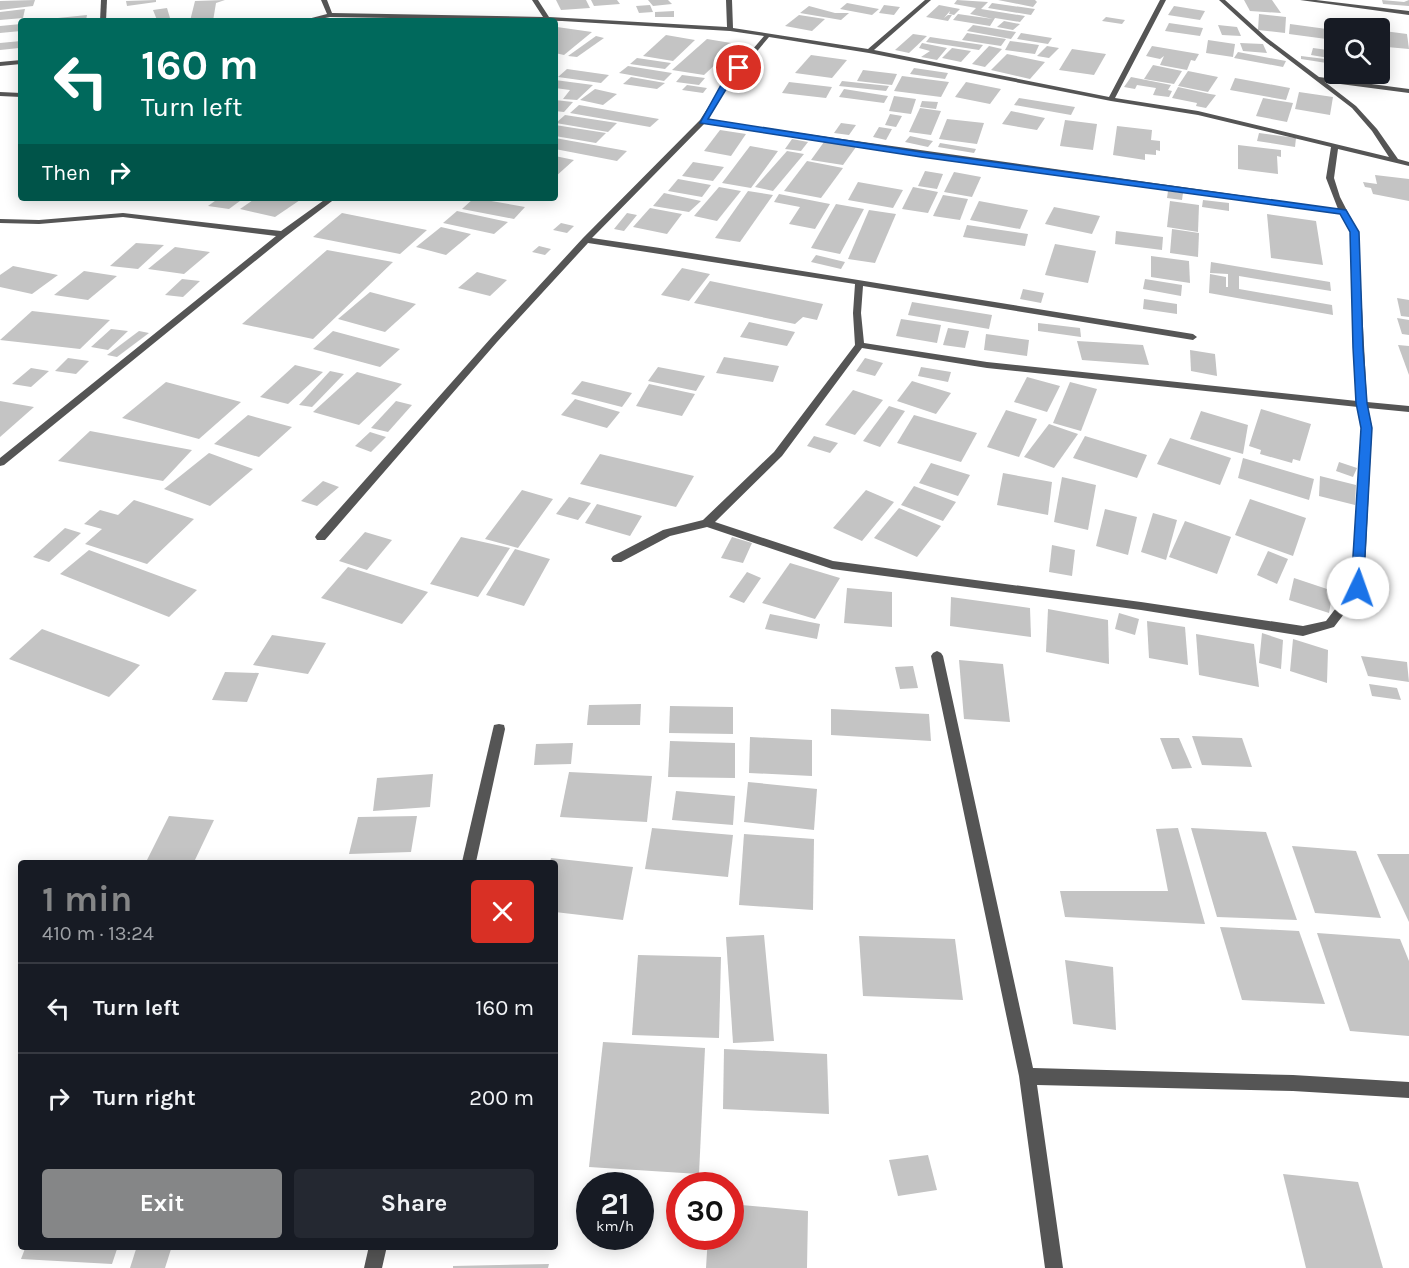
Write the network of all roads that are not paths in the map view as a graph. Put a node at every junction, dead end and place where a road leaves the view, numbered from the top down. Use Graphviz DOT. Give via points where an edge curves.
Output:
graph roads {
  1 [pos="104,0"];
  2 [pos="324,0"];
  3 [pos="535,0"];
  4 [pos="729,0"];
  5 [pos="928,0"];
  6 [pos="1163,0"];
  7 [pos="1222,0"];
  8 [pos="1303,0"];
  9 [pos="1409,13"];
  10 [pos="330,15"];
  11 [pos="102,18"];
  12 [pos="316,18"];
  13 [pos="493,18"];
  14 [pos="546,18"];
  15 [pos="558,19"];
  16 [pos="562,19"];
  17 [pos="558,22"];
  18 [pos="730,30"];
  19 [pos="768,35"];
  20 [pos="869,51"];
  21 [pos="18,62"];
  22 [pos="0,64"];
  23 [pos="1317,79"];
  24 [pos="1409,91"];
  25 [pos="0,94"];
  26 [pos="18,95"];
  27 [pos="1111,99"];
  28 [pos="703,121"];
  29 [pos="1335,147"];
  30 [pos="1396,162"];
  31 [pos="1409,164"];
  32 [pos="328,201"];
  33 [pos="1343,212"];
  34 [pos="0,221"];
  35 [pos="283,234"];
  36 [pos="586,240"];
  37 [pos="859,284"];
  38 [pos="1193,336"];
  39 [pos="860,345"];
  40 [pos="1362,403"];
  41 [pos="1409,409"];
  42 [pos="0,463"];
  43 [pos="707,523"];
  44 [pos="321,537"];
  45 [pos="617,559"];
  46 [pos="937,656"];
  47 [pos="499,729"];
  48 [pos="469,860"];
  49 [pos="1027,1076"];
  50 [pos="1409,1090"];
  51 [pos="377,1250"];
  52 [pos="373,1268"];
  53 [pos="1054,1268"];
  1 -- 11 [label="street"];
  2 -- 10 [label="street"];
  3 -- 14 [label="street"];
  4 -- 18 [label="street"];
  5 -- 20 [label="street"];
  6 -- 27 [label="street"];
  7 -- 23 [label="street"];
  8 -- 9 [label="street"];
  10 -- 12 [label="street"];
  10 -- 13 [label="street"];
  15 -- 16 [label="street"];
  16 -- 17 [label="street"];
  16 -- 18 [label="street"];
  18 -- 19 [label="street"];
  19 -- 20 [label="street"];
  19 -- 28 [label="street" via="725,85"];
  20 -- 27 [label="street"];
  21 -- 22 [label="street"];
  23 -- 24 [label="street"];
  23 -- 30 [label="street" via="1354,107"];
  25 -- 26 [label="street"];
  27 -- 29 [label="street" via="1198,113"];
  28 -- 33 [label="street"];
  28 -- 36 [label="street"];
  29 -- 30 [label="street"];
  29 -- 33 [label="street" via="1330,177"];
  30 -- 31 [label="street"];
  32 -- 35 [label="street"];
  33 -- 40 [label="street" via="1354,232"];
  34 -- 35 [label="street" via="21,223 123,215"];
  35 -- 42 [label="street"];
  36 -- 37 [label="street"];
  36 -- 44 [label="street"];
  37 -- 38 [label="street"];
  37 -- 39 [label="street" via="856,313"];
  39 -- 40 [label="street" via="987,365"];
  39 -- 43 [label="street" via="778,454"];
  40 -- 41 [label="street"];
  40 -- 43 [label="street" via="1367,428 1358,588 1330,624 1303,632 832,565"];
  43 -- 45 [label="street" via="667,533"];
  46 -- 49 [label="street"];
  47 -- 48 [label="street"];
  49 -- 50 [label="street"];
  49 -- 53 [label="street"];
  51 -- 52 [label="street"];
}
